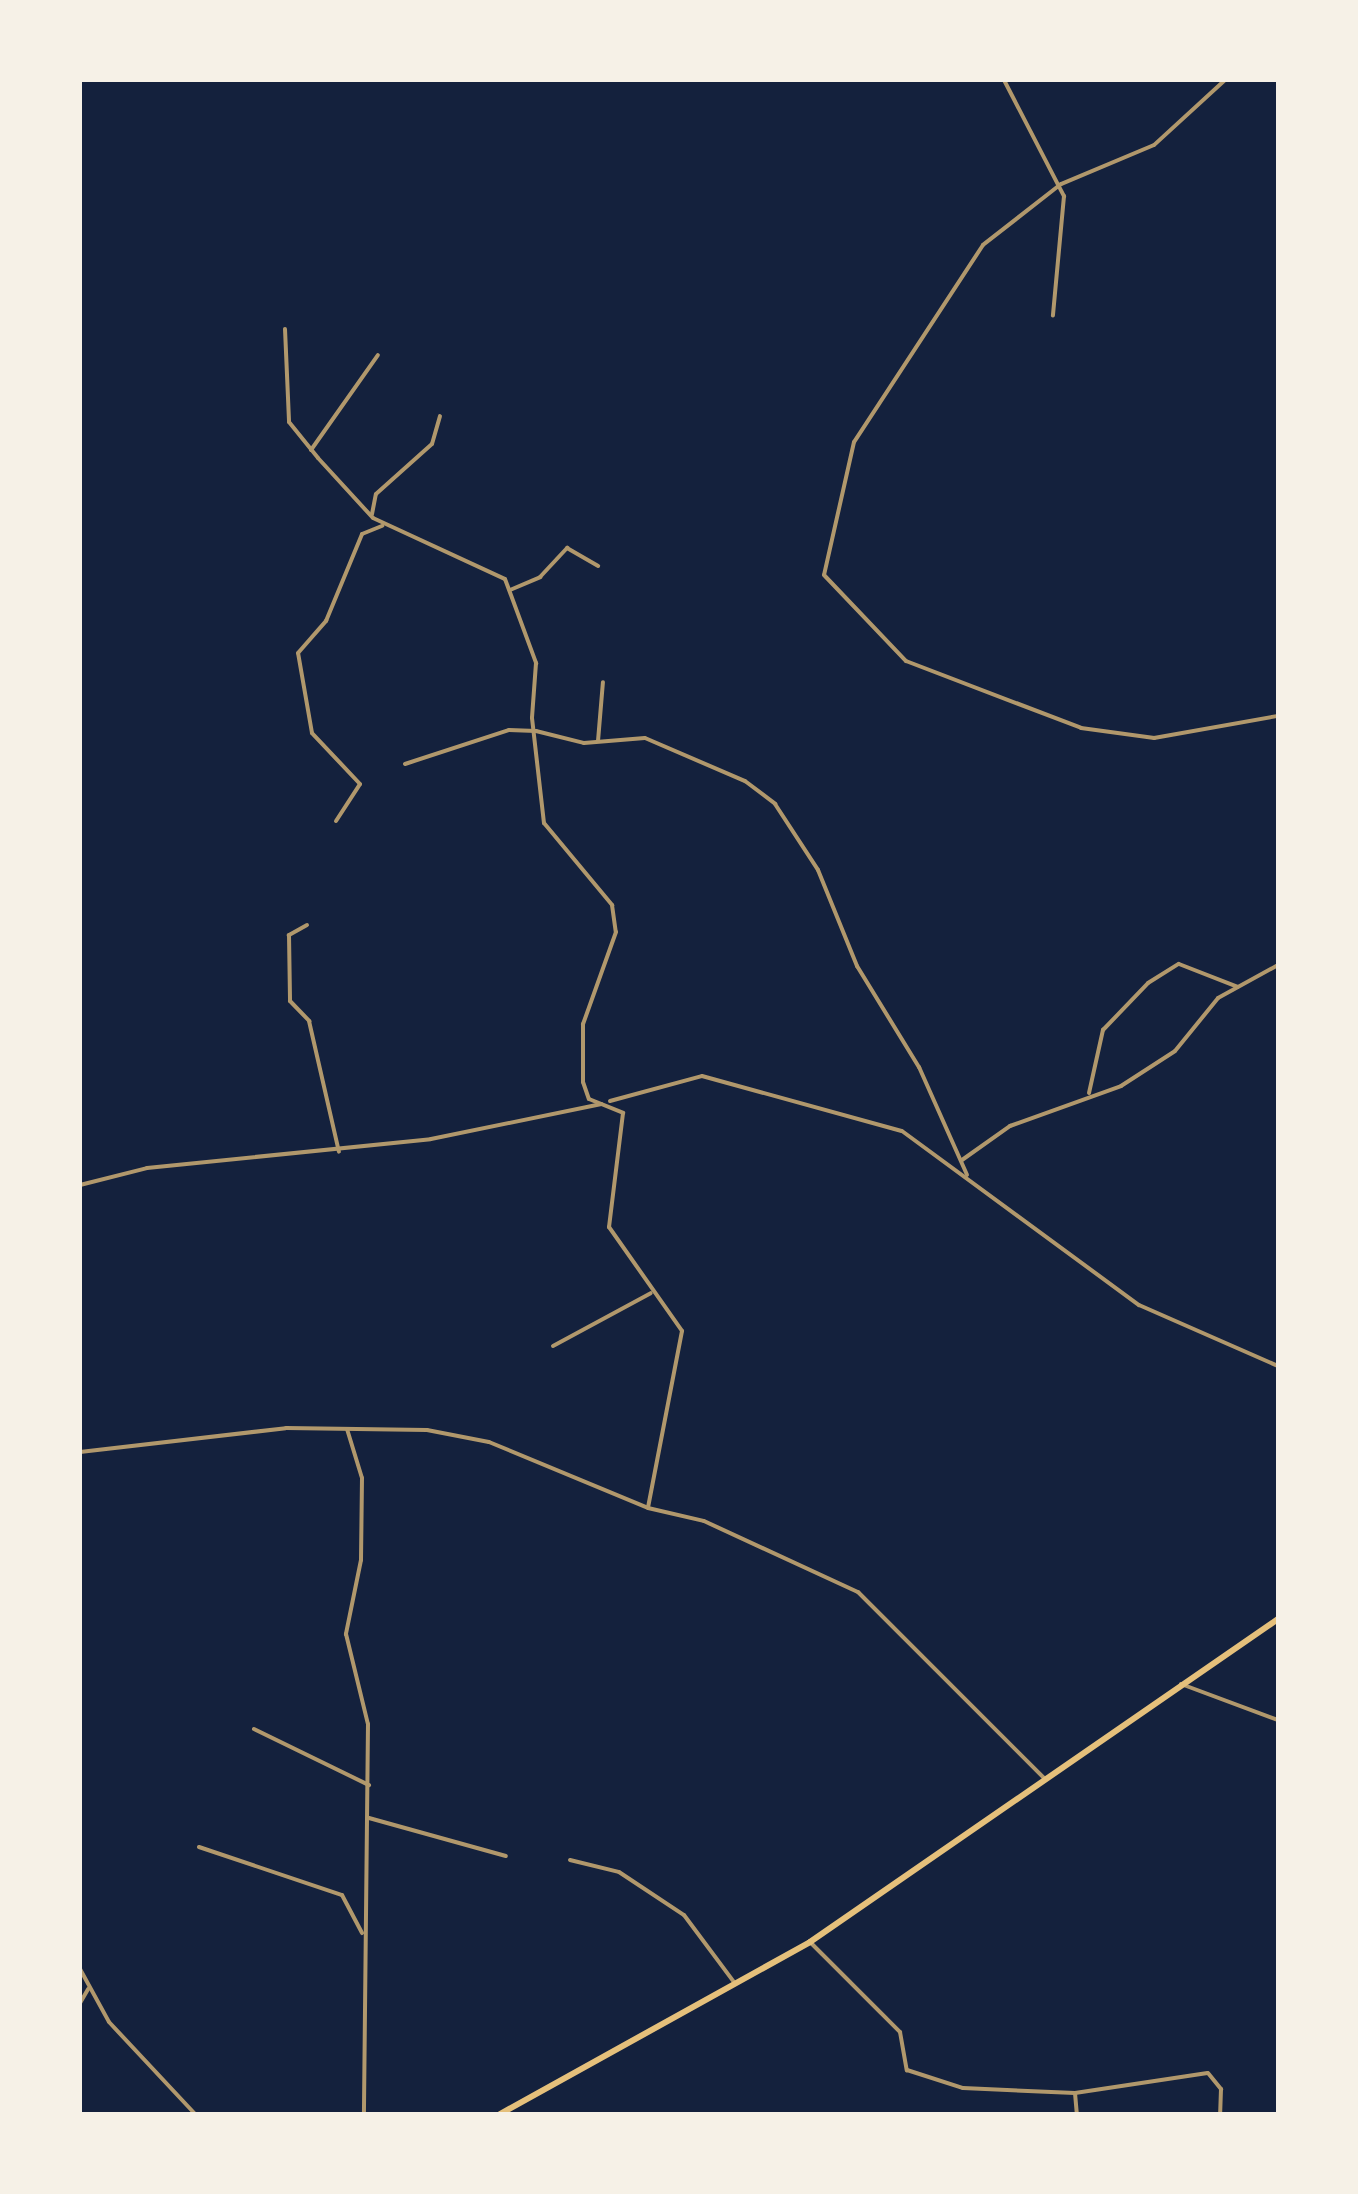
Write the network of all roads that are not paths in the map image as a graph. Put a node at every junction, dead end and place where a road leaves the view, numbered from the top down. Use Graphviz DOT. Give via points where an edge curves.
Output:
graph roads {
  1 [pos="1004,80"];
  2 [pos="1225,80"];
  3 [pos="1061,184"];
  4 [pos="1052,315"];
  5 [pos="284,329"];
  6 [pos="378,355"];
  7 [pos="440,416"];
  8 [pos="311,450"];
  9 [pos="374,518"];
  10 [pos="387,526"];
  11 [pos="598,566"];
  12 [pos="510,590"];
  13 [pos="603,682"];
  14 [pos="1278,716"];
  15 [pos="536,731"];
  16 [pos="598,741"];
  17 [pos="405,764"];
  18 [pos="336,822"];
  19 [pos="307,926"];
  20 [pos="1278,964"];
  21 [pos="1238,987"];
  22 [pos="1088,1096"];
  23 [pos="608,1101"];
  24 [pos="339,1152"];
  25 [pos="961,1160"];
  26 [pos="967,1176"];
  27 [pos="80,1184"];
  28 [pos="651,1293"];
  29 [pos="553,1346"];
  30 [pos="1278,1366"];
  31 [pos="346,1428"];
  32 [pos="80,1452"];
  33 [pos="648,1508"];
  34 [pos="1278,1619"];
  35 [pos="1181,1684"];
  36 [pos="1278,1720"];
  37 [pos="254,1729"];
  38 [pos="1045,1778"];
  39 [pos="368,1785"];
  40 [pos="370,1818"];
  41 [pos="199,1847"];
  42 [pos="506,1856"];
  43 [pos="570,1860"];
  44 [pos="362,1933"];
  45 [pos="810,1942"];
  46 [pos="80,1969"];
  47 [pos="737,1985"];
  48 [pos="88,1989"];
  49 [pos="80,2003"];
  50 [pos="1075,2092"];
  51 [pos="194,2114"];
  52 [pos="364,2114"];
  53 [pos="500,2114"];
  54 [pos="1078,2114"];
  55 [pos="1220,2114"];
  1 -- 3 [label="street"];
  2 -- 3 [label="street" via="1154,144"];
  3 -- 4 [label="street" via="1065,249"];
  3 -- 14 [label="street" via="984,245 934,309 844,466 824,575 906,661 1065,723 1154,738"];
  5 -- 8 [label="street" via="285,404"];
  6 -- 8 [label="street"];
  7 -- 9 [label="street" via="432,444 376,494"];
  8 -- 9 [label="street"];
  9 -- 10 [label="street"];
  10 -- 12 [label="street" via="485,565"];
  10 -- 18 [label="street" via="362,534 326,622 298,652 312,733 360,784"];
  11 -- 12 [label="street" via="567,548 540,577"];
  12 -- 15 [label="street" via="536,663"];
  13 -- 16 [label="street"];
  15 -- 16 [label="street"];
  15 -- 17 [label="street" via="492,734"];
  15 -- 23 [label="street" via="544,822 612,905 616,932 583,1024 586,1094"];
  16 -- 25 [label="street" via="645,738 688,752 775,804 818,870 857,966 919,1067"];
  19 -- 24 [label="street" via="289,935 290,1001 309,1022"];
  20 -- 21 [label="street"];
  21 -- 22 [label="street" via="1174,1052"];
  21 -- 22 [label="street" via="1179,964 1148,983 1103,1030"];
  22 -- 25 [label="street" via="1010,1126"];
  23 -- 24 [label="street"];
  23 -- 26 [label="street" via="686,1077 726,1080 902,1132"];
  23 -- 28 [label="street" via="623,1113 607,1219"];
  24 -- 27 [label="street" via="147,1168"];
  25 -- 26 [label="street"];
  26 -- 30 [label="street" via="1139,1305"];
  28 -- 29 [label="street"];
  28 -- 33 [label="street" via="682,1340"];
  31 -- 32 [label="street" via="246,1430"];
  31 -- 33 [label="street" via="489,1442"];
  31 -- 39 [label="street" via="360,1451 362,1532 346,1634 368,1724"];
  33 -- 38 [label="street" via="704,1522 858,1592"];
  34 -- 35 [label="main road"];
  35 -- 36 [label="street"];
  35 -- 38 [label="main road"];
  37 -- 39 [label="street"];
  38 -- 45 [label="main road"];
  39 -- 40 [label="street"];
  40 -- 42 [label="street"];
  40 -- 44 [label="street"];
  41 -- 44 [label="street" via="342,1895"];
  43 -- 47 [label="street" via="619,1872 684,1915"];
  44 -- 52 [label="street"];
  45 -- 47 [label="main road"];
  45 -- 50 [label="street" via="900,2032 907,2070 963,2088"];
  46 -- 48 [label="street"];
  47 -- 53 [label="main road"];
  48 -- 49 [label="street"];
  48 -- 51 [label="street"];
  50 -- 54 [label="street"];
  50 -- 55 [label="street" via="1208,2073 1221,2089"];
}
